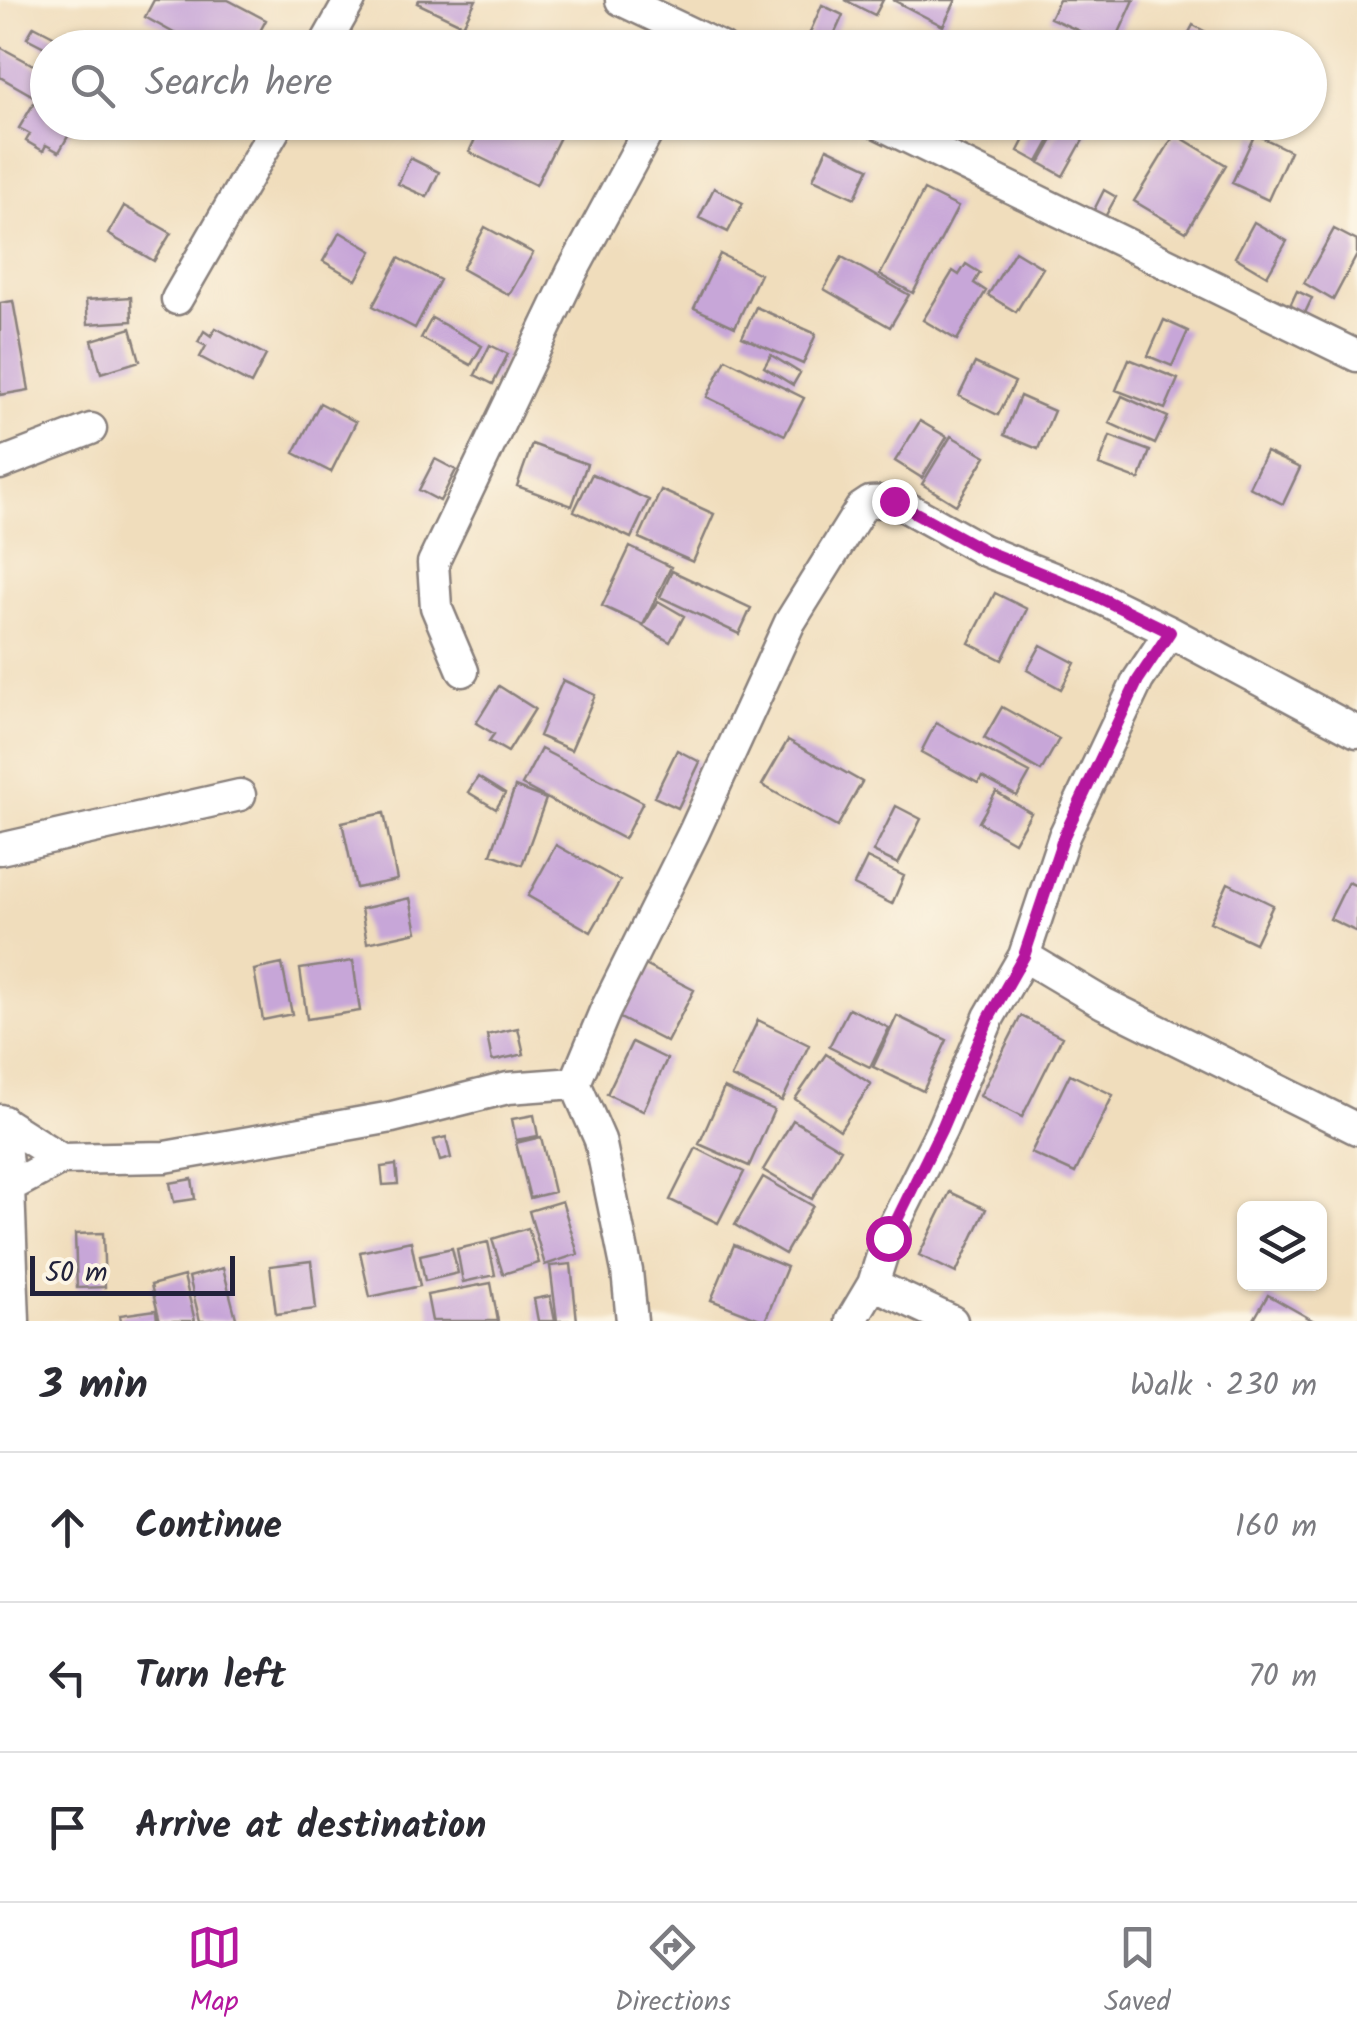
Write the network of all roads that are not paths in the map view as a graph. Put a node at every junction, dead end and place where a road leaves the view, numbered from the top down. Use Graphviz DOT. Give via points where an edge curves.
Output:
graph roads {
  1 [pos="350,0"];
  2 [pos="622,0"];
  3 [pos="333,30"];
  4 [pos="679,30"];
  5 [pos="270,140"];
  6 [pos="643,140"];
  7 [pos="913,140"];
  8 [pos="177,299"];
  9 [pos="1357,356"];
  10 [pos="91,429"];
  11 [pos="0,464"];
  12 [pos="1170,632"];
  13 [pos="463,671"];
  14 [pos="1357,732"];
  15 [pos="240,795"];
  16 [pos="0,849"];
  17 [pos="1024,956"];
  18 [pos="574,1083"];
  19 [pos="1,1120"];
  20 [pos="1357,1129"];
  21 [pos="61,1159"];
  22 [pos="10,1187"];
  23 [pos="874,1284"];
  24 [pos="14,1321"];
  25 [pos="632,1321"];
  26 [pos="850,1321"];
  27 [pos="952,1321"];
  1 -- 3 [label="street"];
  2 -- 4 [label="street"];
  5 -- 8 [label="street"];
  6 -- 13 [label="street" via="572,272 434,564 436,607"];
  7 -- 9 [label="street"];
  10 -- 11 [label="street"];
  12 -- 14 [label="street"];
  12 -- 17 [label="street" via="1138,680 1064,836"];
  12 -- 18 [label="street" via="983,550 894,501 861,508 790,622"];
  15 -- 16 [label="street"];
  17 -- 20 [label="street" via="1103,1003"];
  17 -- 23 [label="street" via="888,1238"];
  18 -- 21 [label="street" via="508,1088 392,1117 165,1156"];
  18 -- 25 [label="street" via="600,1140"];
  19 -- 21 [label="street"];
  19 -- 22 [label="street"];
  21 -- 22 [label="street"];
  22 -- 24 [label="street"];
  23 -- 26 [label="street"];
  23 -- 27 [label="street"];
}
